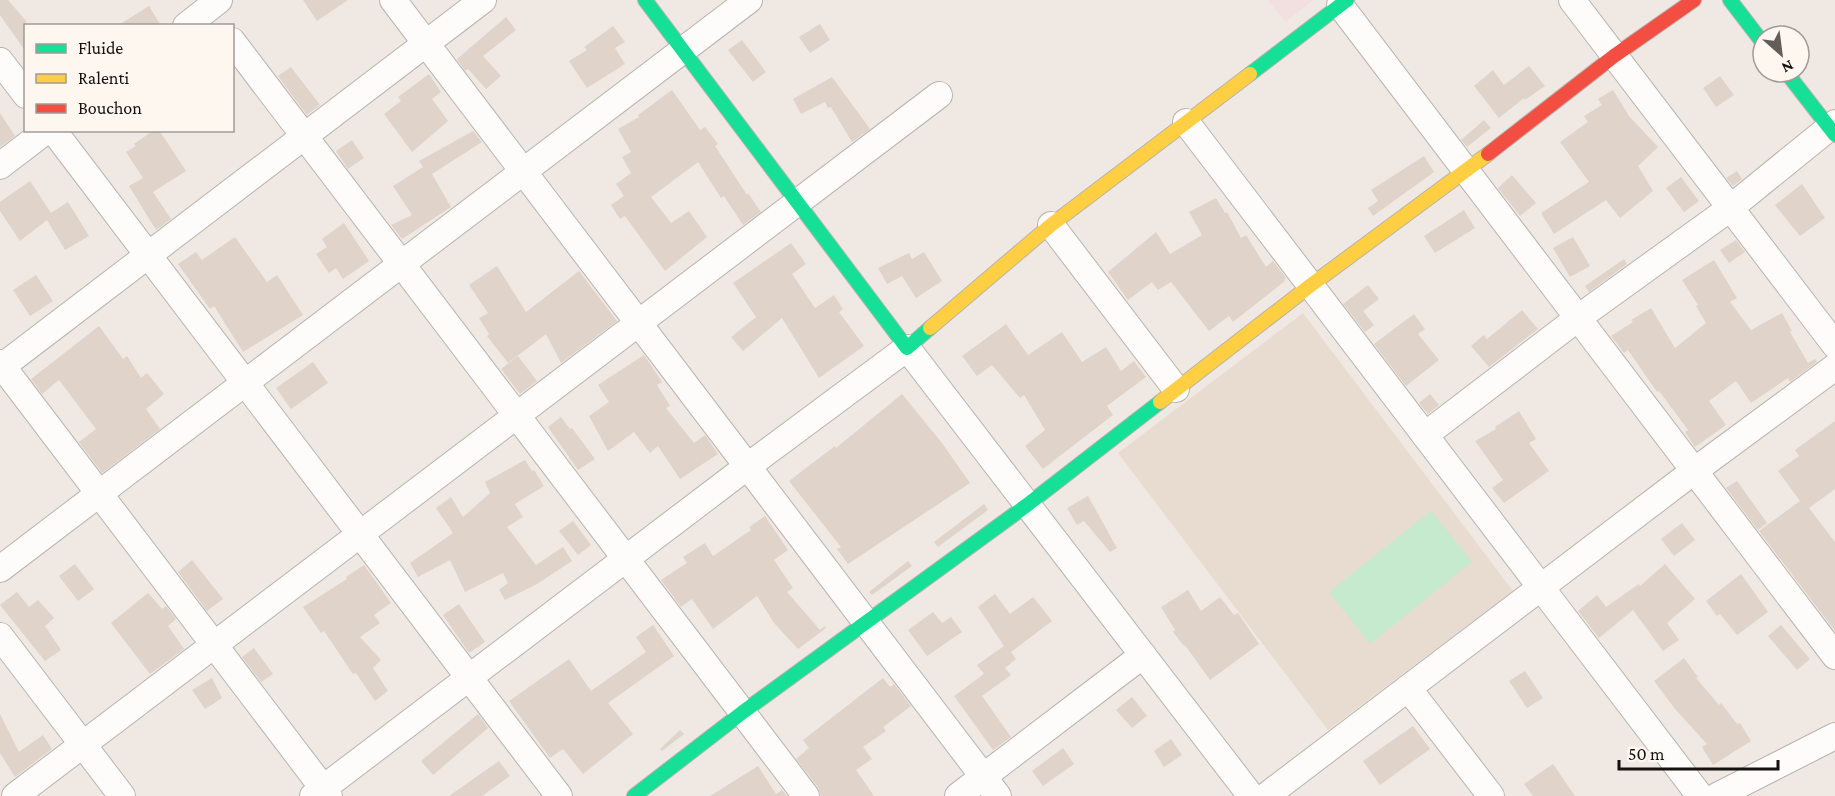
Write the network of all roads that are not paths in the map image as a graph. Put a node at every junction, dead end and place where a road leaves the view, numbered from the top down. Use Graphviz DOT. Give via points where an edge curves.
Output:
graph roads {
  1 [pos="393,0"];
  2 [pos="483,0"];
  3 [pos="645,0"];
  4 [pos="748,0"];
  5 [pos="1572,0"];
  6 [pos="1694,0"];
  7 [pos="1730,0"];
  8 [pos="1344,2"];
  9 [pos="212,9"];
  10 [pos="189,24"];
  11 [pos="1751,27"];
  12 [pos="426,43"];
  13 [pos="234,44"];
  14 [pos="682,49"];
  15 [pos="1614,56"];
  16 [pos="0,61"];
  17 [pos="1796,84"];
  18 [pos="24,92"];
  19 [pos="939,95"];
  20 [pos="1186,122"];
  21 [pos="1833,128"];
  22 [pos="44,132"];
  23 [pos="55,132"];
  24 [pos="305,136"];
  25 [pos="0,166"];
  26 [pos="523,171"];
  27 [pos="1466,172"];
  28 [pos="799,202"];
  29 [pos="1730,209"];
  30 [pos="1051,225"];
  31 [pos="148,255"];
  32 [pos="401,263"];
  33 [pos="1311,285"];
  34 [pos="1578,318"];
  35 [pos="639,323"];
  36 [pos="1835,345"];
  37 [pos="907,348"];
  38 [pos="1,366"];
  39 [pos="1835,367"];
  40 [pos="245,383"];
  41 [pos="1176,390"];
  42 [pos="517,415"];
  43 [pos="1425,435"];
  44 [pos="748,465"];
  45 [pos="1694,471"];
  46 [pos="99,494"];
  47 [pos="1028,505"];
  48 [pos="360,534"];
  49 [pos="626,559"];
  50 [pos="0,569"];
  51 [pos="1541,587"];
  52 [pos="867,621"];
  53 [pos="0,636"];
  54 [pos="214,645"];
  55 [pos="1143,655"];
  56 [pos="1835,656"];
  57 [pos="469,678"];
  58 [pos="1408,688"];
  59 [pos="743,712"];
  60 [pos="1835,736"];
  61 [pos="83,745"];
  62 [pos="991,786"];
  63 [pos="322,794"];
  64 [pos="15,796"];
  65 [pos="122,796"];
  66 [pos="559,796"];
  67 [pos="634,796"];
  68 [pos="806,796"];
  69 [pos="958,796"];
  70 [pos="1251,796"];
  71 [pos="1266,796"];
  72 [pos="1491,796"];
  73 [pos="1700,796"];
  74 [pos="1717,796"];
  1 -- 12 [label="street"];
  2 -- 12 [label="street"];
  3 -- 14 [label="street"];
  4 -- 14 [label="street"];
  5 -- 15 [label="street"];
  6 -- 15 [label="street"];
  7 -- 11 [label="street"];
  8 -- 20 [label="street"];
  8 -- 27 [label="street"];
  9 -- 10 [label="street"];
  12 -- 24 [label="street"];
  12 -- 26 [label="street"];
  13 -- 24 [label="street"];
  14 -- 26 [label="street"];
  14 -- 28 [label="street"];
  15 -- 27 [label="street"];
  15 -- 29 [label="street"];
  16 -- 18 [label="street"];
  17 -- 21 [label="street"];
  19 -- 28 [label="street"];
  20 -- 30 [label="street"];
  20 -- 33 [label="street"];
  21 -- 29 [label="street"];
  22 -- 25 [label="street"];
  23 -- 31 [label="street"];
  24 -- 31 [label="street"];
  24 -- 32 [label="street"];
  26 -- 32 [label="street"];
  26 -- 35 [label="street"];
  27 -- 33 [label="street"];
  27 -- 34 [label="street"];
  28 -- 35 [label="street"];
  28 -- 37 [label="street"];
  29 -- 34 [label="street"];
  29 -- 36 [label="street"];
  30 -- 37 [label="street"];
  30 -- 41 [label="street"];
  31 -- 38 [label="street"];
  31 -- 40 [label="street"];
  32 -- 40 [label="street"];
  32 -- 42 [label="street"];
  33 -- 41 [label="street"];
  33 -- 43 [label="street"];
  34 -- 43 [label="street"];
  34 -- 45 [label="street"];
  35 -- 42 [label="street"];
  35 -- 44 [label="street"];
  37 -- 44 [label="street"];
  37 -- 47 [label="street"];
  38 -- 46 [label="street"];
  39 -- 45 [label="street"];
  40 -- 46 [label="street"];
  40 -- 48 [label="street"];
  41 -- 47 [label="street"];
  42 -- 48 [label="street"];
  42 -- 49 [label="street"];
  43 -- 51 [label="street"];
  44 -- 49 [label="street"];
  44 -- 52 [label="street"];
  45 -- 51 [label="street"];
  45 -- 56 [label="street"];
  46 -- 50 [label="street"];
  46 -- 54 [label="street"];
  47 -- 52 [label="street"];
  47 -- 55 [label="street"];
  48 -- 54 [label="street"];
  48 -- 57 [label="street"];
  49 -- 57 [label="street"];
  49 -- 59 [label="street"];
  51 -- 58 [label="street"];
  51 -- 73 [label="street"];
  52 -- 59 [label="street"];
  52 -- 62 [label="street"];
  53 -- 61 [label="street"];
  54 -- 61 [label="street"];
  54 -- 63 [label="street"];
  55 -- 62 [label="street"];
  55 -- 70 [label="street"];
  57 -- 63 [label="street"];
  57 -- 66 [label="street"];
  58 -- 71 [label="street"];
  58 -- 72 [label="street"];
  59 -- 67 [label="street"];
  59 -- 68 [label="street"];
  60 -- 74 [label="street"];
  61 -- 64 [label="street"];
  61 -- 65 [label="street"];
  62 -- 69 [label="street"];
}
